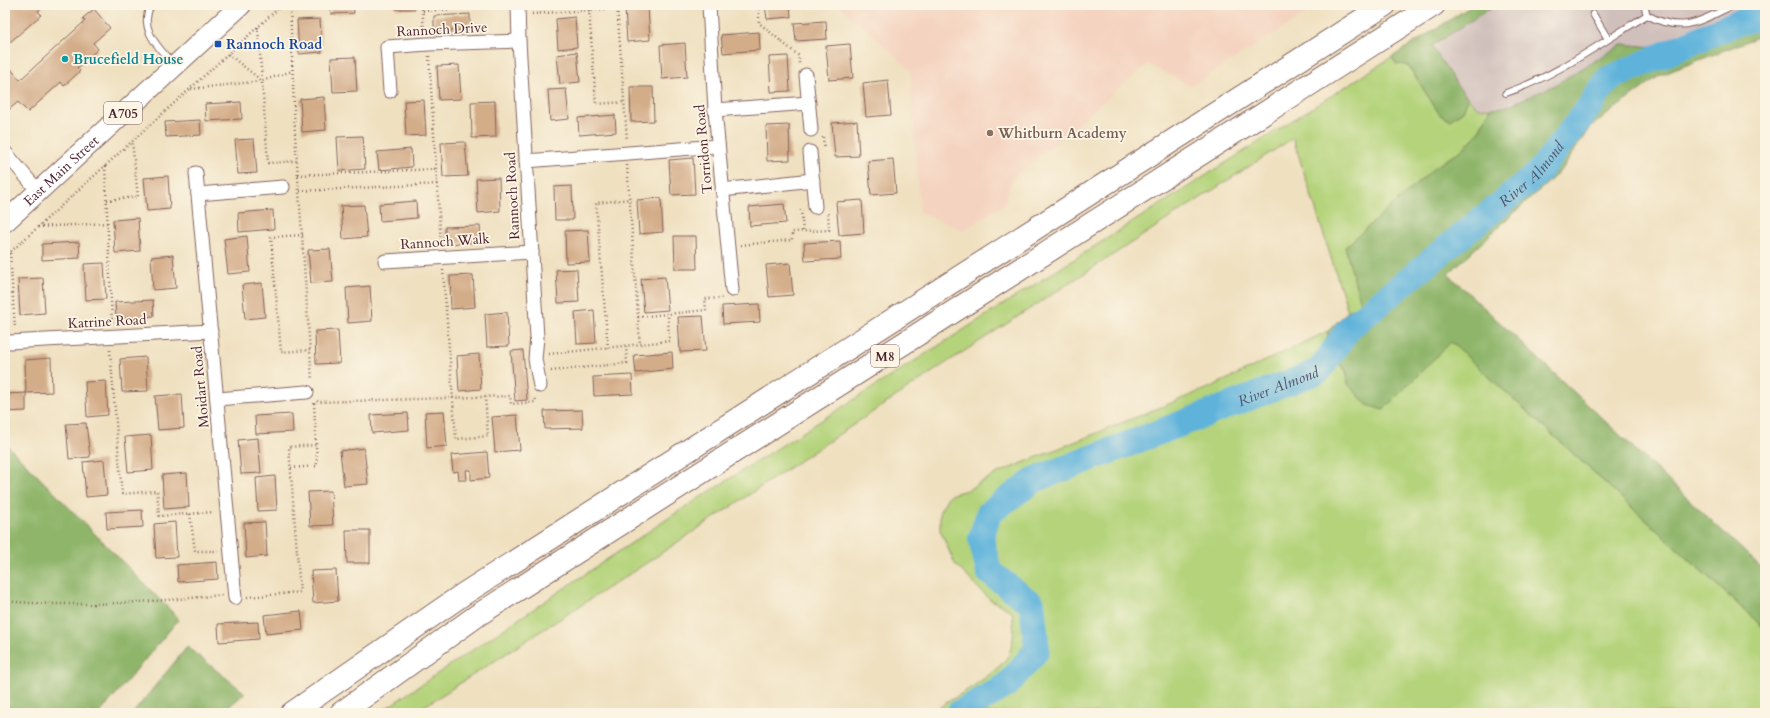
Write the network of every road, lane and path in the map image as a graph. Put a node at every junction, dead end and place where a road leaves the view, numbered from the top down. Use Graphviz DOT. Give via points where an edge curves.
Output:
graph roads {
  1 [pos="151,5"];
  2 [pos="241,5"];
  3 [pos="282,5"];
  4 [pos="290,5"];
  5 [pos="422,5"];
  6 [pos="709,5"];
  7 [pos="1385,5"];
  8 [pos="1434,5"];
  9 [pos="1644,5"];
  10 [pos="1734,5"];
  11 [pos="617,7"];
  12 [pos="518,9"];
  13 [pos="589,10"];
  14 [pos="423,11"];
  15 [pos="1593,14"];
  16 [pos="1647,16"];
  17 [pos="258,27"];
  18 [pos="1608,39"];
  19 [pos="519,41"];
  20 [pos="428,44"];
  21 [pos="228,54"];
  22 [pos="175,66"];
  23 [pos="292,71"];
  24 [pos="806,75"];
  25 [pos="262,81"];
  26 [pos="189,89"];
  27 [pos="390,91"];
  28 [pos="1506,93"];
  29 [pos="624,102"];
  30 [pos="809,103"];
  31 [pos="715,110"];
  32 [pos="811,130"];
  33 [pos="132,142"];
  34 [pos="718,146"];
  35 [pos="5,152"];
  36 [pos="810,152"];
  37 [pos="626,153"];
  38 [pos="297,161"];
  39 [pos="526,161"];
  40 [pos="105,166"];
  41 [pos="436,169"];
  42 [pos="196,174"];
  43 [pos="298,174"];
  44 [pos="813,180"];
  45 [pos="437,184"];
  46 [pos="283,187"];
  47 [pos="722,190"];
  48 [pos="38,191"];
  49 [pos="300,191"];
  50 [pos="198,194"];
  51 [pos="630,199"];
  52 [pos="107,200"];
  53 [pos="815,207"];
  54 [pos="5,222"];
  55 [pos="108,223"];
  56 [pos="38,227"];
  57 [pos="303,235"];
  58 [pos="532,252"];
  59 [pos="10,253"];
  60 [pos="5,257"];
  61 [pos="385,261"];
  62 [pos="732,290"];
  63 [pos="668,314"];
  64 [pos="638,317"];
  65 [pos="211,331"];
  66 [pos="112,336"];
  67 [pos="10,341"];
  68 [pos="640,344"];
  69 [pos="626,346"];
  70 [pos="608,348"];
  71 [pos="310,350"];
  72 [pos="535,355"];
  73 [pos="538,372"];
  74 [pos="540,386"];
  75 [pos="310,395"];
  76 [pos="217,399"];
  77 [pos="316,445"];
  78 [pos="292,468"];
  79 [pos="227,512"];
  80 [pos="190,514"];
  81 [pos="230,550"];
  82 [pos="234,596"];
  83 [pos="5,601"];
  84 [pos="292,713"];
  85 [pos="341,713"];
  1 -- 22 [label="lane" via="148,11 148,32 154,43"];
  2 -- 22 [label="main road, East Main Street / A705"];
  3 -- 17 [label="path"];
  4 -- 23 [label="path"];
  5 -- 14 [label="path"];
  6 -- 31 [label="street, Torridon Road"];
  7 -- 84 [label="highway, M8" via="462,596"];
  8 -- 85 [label="highway, M8" via="478,615"];
  9 -- 16 [label="lane"];
  10 -- 16 [label="lane" via="1694,24 1674,26"];
  11 -- 13 [label="path"];
  11 -- 29 [label="path"];
  12 -- 13 [label="path"];
  12 -- 14 [label="path"];
  12 -- 19 [label="street, Rannoch Road"];
  13 -- 29 [label="path" via="596,104"];
  14 -- 20 [label="path" via="424,36"];
  15 -- 18 [label="lane"];
  16 -- 18 [label="lane"];
  17 -- 21 [label="path"];
  17 -- 25 [label="path"];
  18 -- 28 [label="lane" via="1529,85"];
  19 -- 20 [label="street, Rannoch Drive"];
  19 -- 39 [label="street, Rannoch Road"];
  20 -- 27 [label="street, Rannoch Drive" via="387,47"];
  21 -- 25 [label="path"];
  21 -- 26 [label="path"];
  22 -- 48 [label="main road, East Main Street / A705"];
  23 -- 25 [label="path"];
  23 -- 38 [label="path"];
  24 -- 30 [label="street"];
  25 -- 26 [label="path"];
  25 -- 38 [label="path" via="268,163"];
  26 -- 33 [label="path"];
  29 -- 37 [label="path"];
  30 -- 31 [label="street"];
  30 -- 32 [label="street"];
  31 -- 34 [label="street, Torridon Road"];
  33 -- 40 [label="path"];
  33 -- 52 [label="path" via="138,197"];
  34 -- 37 [label="street"];
  34 -- 47 [label="street, Torridon Road"];
  35 -- 48 [label="street"];
  36 -- 44 [label="street"];
  37 -- 39 [label="street"];
  37 -- 51 [label="path"];
  38 -- 43 [label="path"];
  39 -- 58 [label="street, Rannoch Road"];
  40 -- 52 [label="path"];
  40 -- 56 [label="path"];
  41 -- 43 [label="path"];
  42 -- 50 [label="street, Moidart Road"];
  43 -- 49 [label="path"];
  44 -- 47 [label="street"];
  44 -- 53 [label="street"];
  45 -- 49 [label="path"];
  46 -- 50 [label="street"];
  47 -- 62 [label="street, Torridon Road"];
  48 -- 54 [label="main road, East Main Street / A705"];
  49 -- 57 [label="path"];
  50 -- 65 [label="street, Moidart Road"];
  51 -- 64 [label="path"];
  51 -- 70 [label="path" via="596,203"];
  52 -- 55 [label="path"];
  55 -- 56 [label="path"];
  55 -- 66 [label="path"];
  56 -- 59 [label="path"];
  57 -- 71 [label="path"];
  57 -- 71 [label="path" via="271,237 281,352"];
  58 -- 61 [label="street, Rannoch Walk"];
  58 -- 72 [label="street, Rannoch Road" via="537,338"];
  59 -- 60 [label="path"];
  59 -- 67 [label="path"];
  62 -- 63 [label="path" via="723,298 705,299 706,310"];
  63 -- 64 [label="path"];
  63 -- 68 [label="path" via="669,341"];
  64 -- 68 [label="path"];
  65 -- 66 [label="street, Katrine Road"];
  65 -- 76 [label="street, Moidart Road"];
  66 -- 67 [label="street, Katrine Road"];
  66 -- 80 [label="path" via="109,346 122,494 157,491 159,516"];
  68 -- 69 [label="path"];
  69 -- 70 [label="path"];
  69 -- 73 [label="path" via="627,363"];
  70 -- 72 [label="path"];
  71 -- 75 [label="path"];
  72 -- 73 [label="street, Rannoch Road"];
  73 -- 74 [label="street, Rannoch Road"];
  74 -- 75 [label="path" via="535,402 511,404 510,396 318,402"];
  75 -- 76 [label="street"];
  75 -- 77 [label="path"];
  76 -- 79 [label="street, Moidart Road"];
  77 -- 78 [label="path" via="317,466"];
  77 -- 78 [label="path" via="289,447"];
  78 -- 82 [label="path" via="300,592"];
  79 -- 80 [label="path"];
  79 -- 81 [label="street, Moidart Road"];
  80 -- 81 [label="path" via="195,551"];
  81 -- 82 [label="street, Moidart Road"];
  82 -- 83 [label="path" via="164,601 40,604"];
}
